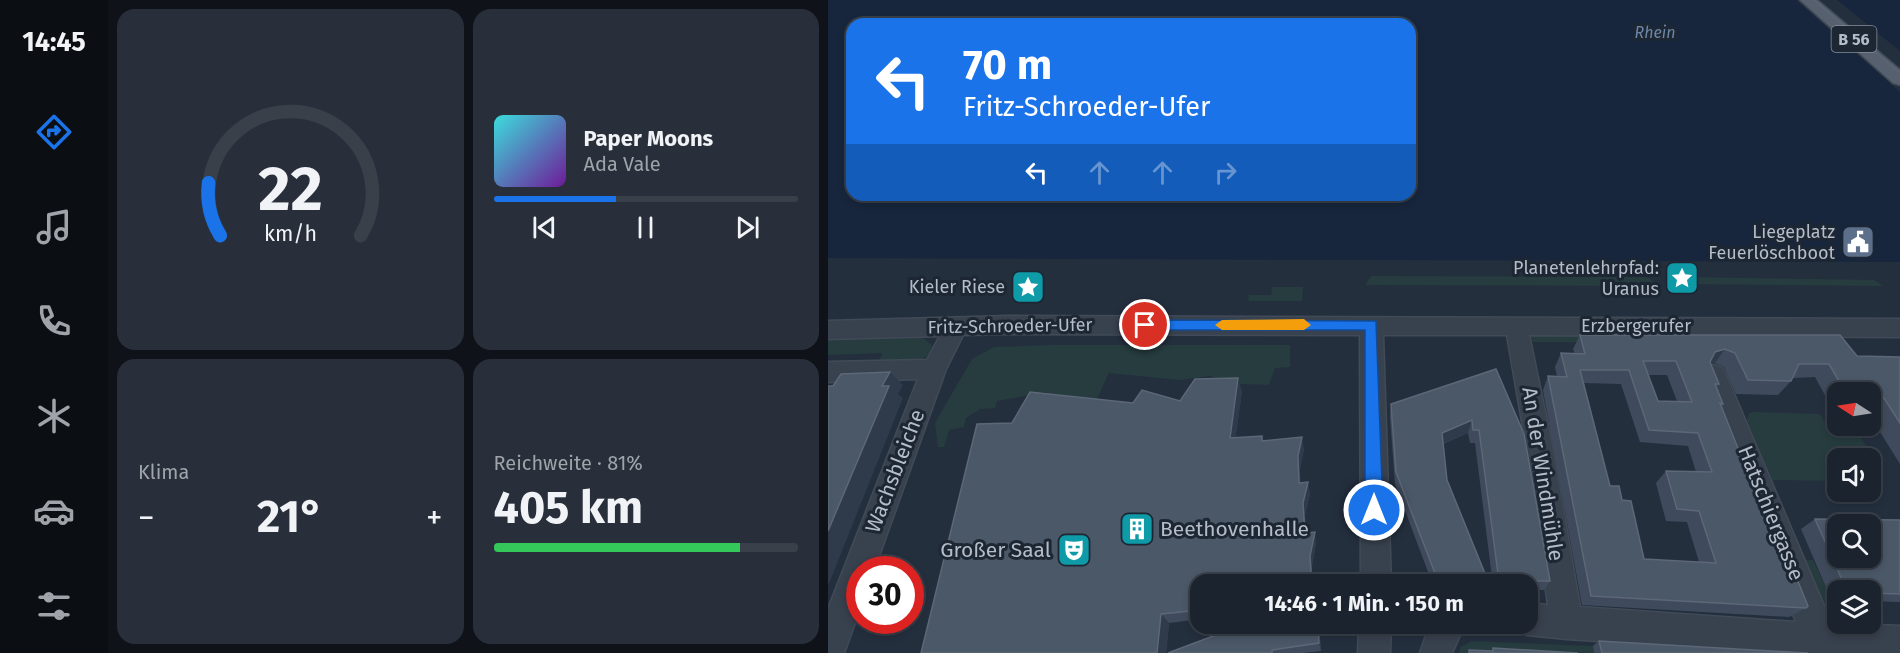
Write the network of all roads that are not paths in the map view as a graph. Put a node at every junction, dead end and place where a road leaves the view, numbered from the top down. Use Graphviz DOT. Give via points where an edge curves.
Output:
graph roads {
  1 [pos="1809,0"];
  2 [pos="1824,0"];
  3 [pos="1900,64"];
  4 [pos="1900,79"];
  5 [pos="1371,325"];
  6 [pos="1516,325"];
  7 [pos="956,327"];
  8 [pos="1900,328"];
  9 [pos="828,330"];
  10 [pos="934,369"];
  11 [pos="828,372"];
  12 [pos="1714,375"];
  13 [pos="1376,574"];
  14 [pos="1538,620"];
  15 [pos="1567,623"];
  16 [pos="1375,634"];
  17 [pos="1442,634"];
  18 [pos="1900,642"];
  19 [pos="1816,646"];
  20 [pos="828,651"];
  21 [pos="1374,653"];
  22 [pos="1436,653"];
  1 -- 4 [label="main road, B 56"];
  2 -- 3 [label="main road, B 56"];
  5 -- 6 [label="street, Erzbergerufer"];
  5 -- 7 [label="street, Fritz-Schroeder-Ufer"];
  5 -- 13 [label="street"];
  6 -- 8 [label="street, Erzbergerufer"];
  6 -- 15 [label="street, An der Windmühle"];
  7 -- 9 [label="street, Fritz-Schroeder-Ufer"];
  7 -- 10 [label="street, Wachsbleiche"];
  10 -- 11 [label="street"];
  10 -- 20 [label="street, Wachsbleiche"];
  12 -- 19 [label="street, Hatschiergasse" via="1796,573 1811,613"];
  14 -- 15 [label="street"];
  15 -- 19 [label="street"];
  16 -- 21 [label="street"];
  17 -- 22 [label="street"];
  18 -- 19 [label="street"];
}
